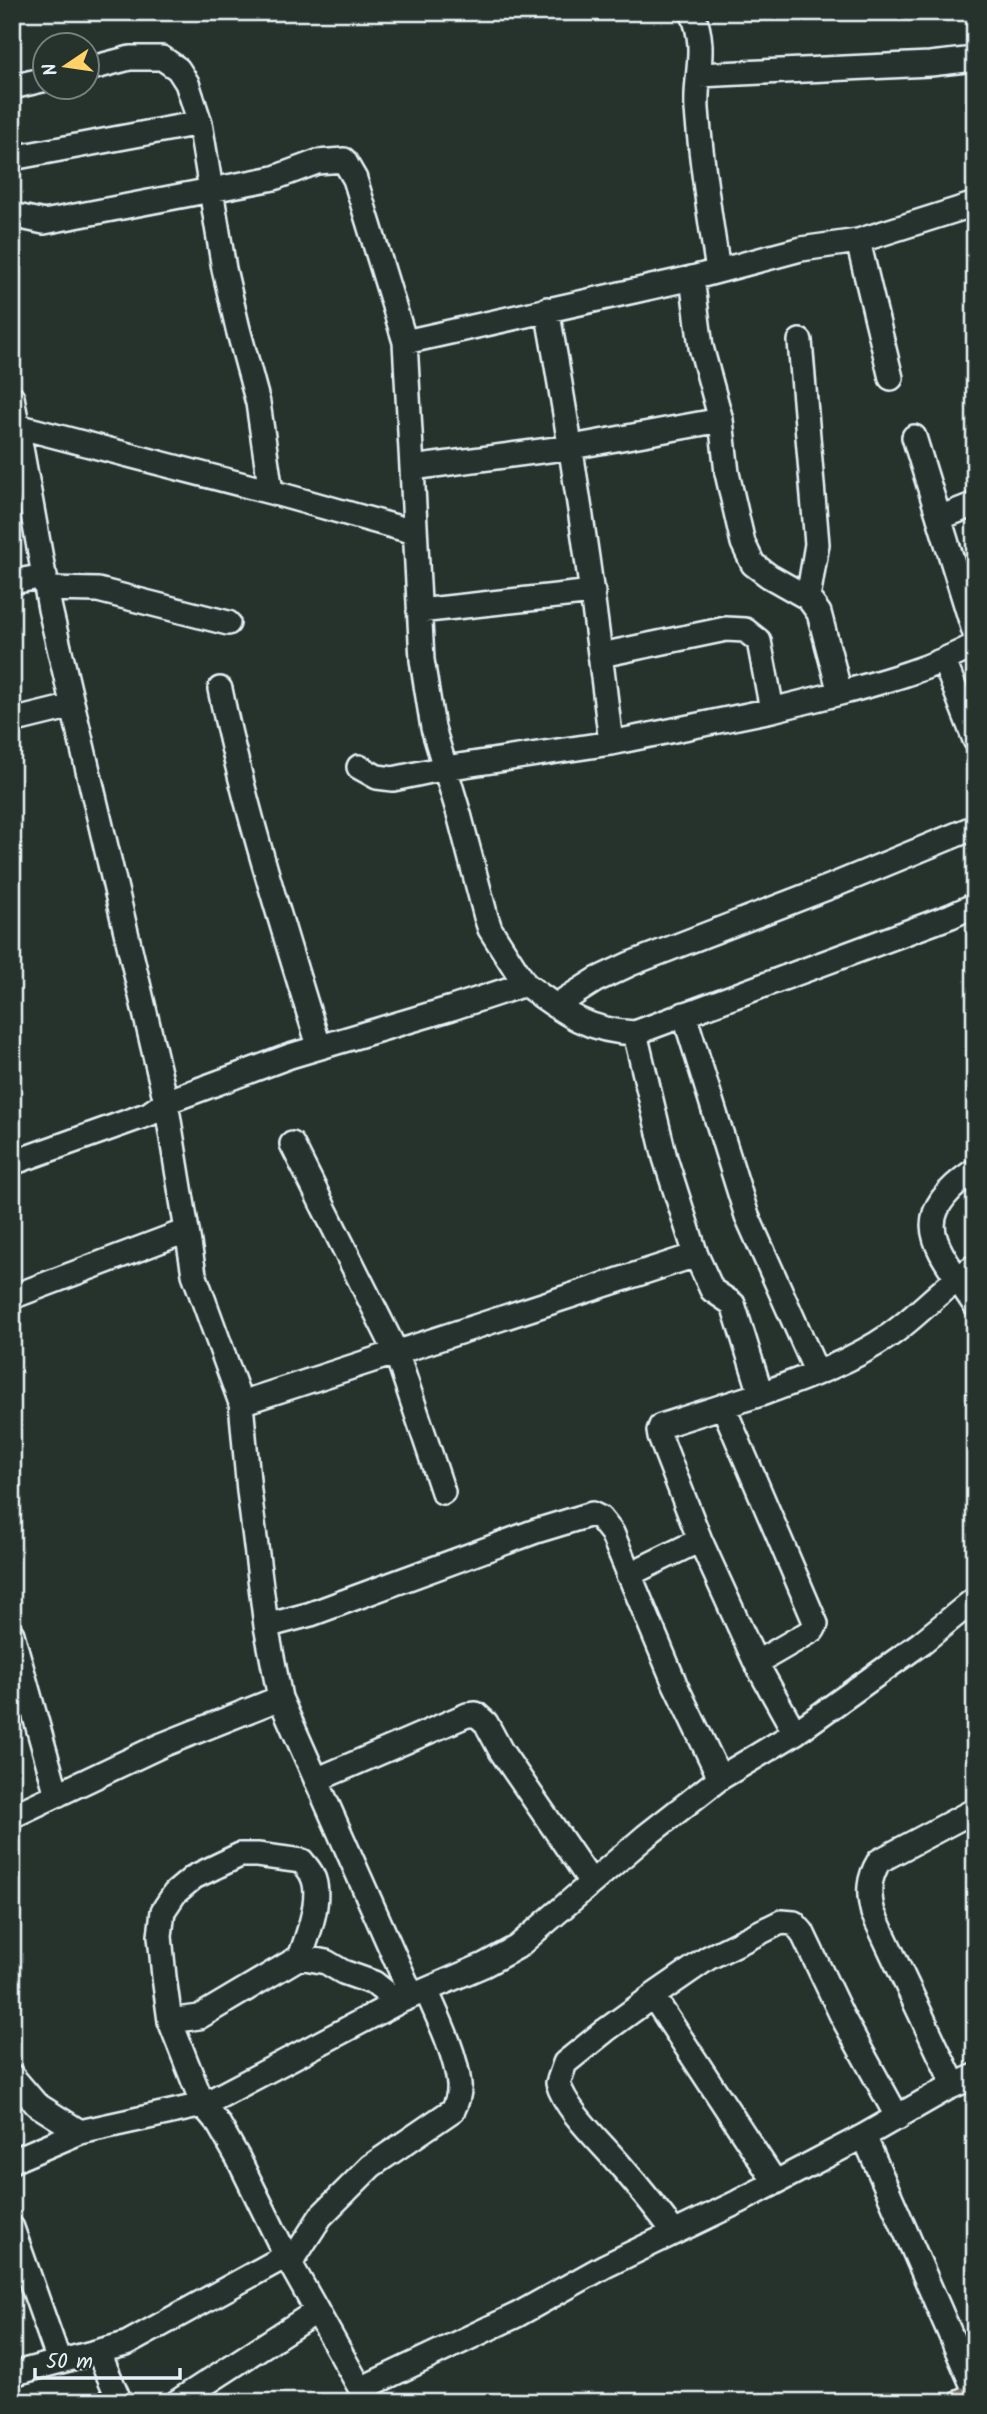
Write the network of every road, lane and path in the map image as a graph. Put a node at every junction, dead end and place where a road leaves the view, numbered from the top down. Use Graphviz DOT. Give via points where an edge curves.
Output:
graph roads {
  1 [pos="692,12"];
  2 [pos="975,59"];
  3 [pos="102,65"];
  4 [pos="699,75"];
  5 [pos="32,82"];
  6 [pos="12,87"];
  7 [pos="200,123"];
  8 [pos="12,158"];
  9 [pos="210,189"];
  10 [pos="975,204"];
  11 [pos="12,215"];
  12 [pos="858,241"];
  13 [pos="718,271"];
  14 [pos="692,278"];
  15 [pos="547,309"];
  16 [pos="800,341"];
  17 [pos="405,342"];
  18 [pos="891,378"];
  19 [pos="12,397"];
  20 [pos="721,420"];
  21 [pos="16,426"];
  22 [pos="914,437"];
  23 [pos="572,447"];
  24 [pos="17,453"];
  25 [pos="412,468"];
  26 [pos="271,492"];
  27 [pos="975,504"];
  28 [pos="939,518"];
  29 [pos="414,532"];
  30 [pos="12,582"];
  31 [pos="46,583"];
  32 [pos="593,592"];
  33 [pos="808,598"];
  34 [pos="419,611"];
  35 [pos="228,623"];
  36 [pos="975,634"];
  37 [pos="975,645"];
  38 [pos="601,655"];
  39 [pos="944,661"];
  40 [pos="220,689"];
  41 [pos="840,693"];
  42 [pos="73,706"];
  43 [pos="772,710"];
  44 [pos="12,720"];
  45 [pos="975,740"];
  46 [pos="611,743"];
  47 [pos="359,767"];
  48 [pos="445,768"];
  49 [pos="975,827"];
  50 [pos="975,905"];
  51 [pos="525,984"];
  52 [pos="555,1006"];
  53 [pos="684,1014"];
  54 [pos="635,1033"];
  55 [pos="319,1046"];
  56 [pos="166,1102"];
  57 [pos="292,1144"];
  58 [pos="12,1163"];
  59 [pos="975,1170"];
  60 [pos="186,1231"];
  61 [pos="696,1255"];
  62 [pos="966,1272"];
  63 [pos="12,1297"];
  64 [pos="975,1305"];
  65 [pos="396,1352"];
  66 [pos="817,1373"];
  67 [pos="761,1394"];
  68 [pos="241,1403"];
  69 [pos="723,1406"];
  70 [pos="443,1492"];
  71 [pos="699,1540"];
  72 [pos="628,1575"];
  73 [pos="975,1599"];
  74 [pos="266,1626"];
  75 [pos="12,1634"];
  76 [pos="756,1663"];
  77 [pos="279,1698"];
  78 [pos="795,1733"];
  79 [pos="720,1778"];
  80 [pos="316,1780"];
  81 [pos="57,1795"];
  82 [pos="975,1810"];
  83 [pos="12,1816"];
  84 [pos="591,1882"];
  85 [pos="300,1957"];
  86 [pos="412,1996"];
  87 [pos="653,1996"];
  88 [pos="170,2021"];
  89 [pos="12,2076"];
  90 [pos="965,2080"];
  91 [pos="12,2099"];
  92 [pos="36,2104"];
  93 [pos="203,2105"];
  94 [pos="898,2118"];
  95 [pos="80,2132"];
  96 [pos="864,2136"];
  97 [pos="12,2161"];
  98 [pos="775,2182"];
  99 [pos="12,2228"];
  100 [pos="674,2232"];
  101 [pos="288,2260"];
  102 [pos="317,2311"];
  103 [pos="99,2353"];
  104 [pos="59,2361"];
  105 [pos="12,2374"];
  106 [pos="975,2391"];
  107 [pos="364,2395"];
  108 [pos="975,2398"];
  109 [pos="120,2402"];
  110 [pos="177,2402"];
  111 [pos="965,2402"];
  1 -- 4 [label="street" via="698,26"];
  2 -- 4 [label="street"];
  3 -- 7 [label="street" via="130,58 162,58 178,69 187,83"];
  4 -- 13 [label="street" via="701,153"];
  5 -- 6 [label="street"];
  7 -- 8 [label="street"];
  7 -- 9 [label="street"];
  9 -- 11 [label="street" via="44,222"];
  9 -- 17 [label="street" via="274,178 317,162 344,160 355,178"];
  9 -- 26 [label="street" via="258,403"];
  10 -- 12 [label="street"];
  12 -- 13 [label="street" via="801,249"];
  12 -- 18 [label="street"];
  13 -- 14 [label="street"];
  14 -- 15 [label="street"];
  14 -- 20 [label="street" via="701,347"];
  15 -- 17 [label="street"];
  15 -- 23 [label="street"];
  16 -- 33 [label="street" via="817,544"];
  17 -- 25 [label="street"];
  19 -- 21 [label="street"];
  20 -- 23 [label="street"];
  20 -- 33 [label="street" via="735,514 752,564"];
  21 -- 24 [label="street"];
  21 -- 26 [label="street"];
  22 -- 28 [label="street"];
  23 -- 25 [label="street"];
  23 -- 32 [label="street"];
  24 -- 31 [label="street"];
  25 -- 29 [label="street"];
  26 -- 29 [label="street"];
  27 -- 28 [label="street"];
  28 -- 36 [label="street"];
  29 -- 34 [label="street"];
  30 -- 31 [label="street"];
  31 -- 35 [label="street" via="98,590"];
  31 -- 42 [label="street"];
  32 -- 34 [label="street"];
  32 -- 38 [label="street"];
  33 -- 41 [label="street" via="819,613"];
  34 -- 48 [label="street" via="433,728"];
  37 -- 39 [label="street"];
  38 -- 43 [label="street" via="726,629 745,630 759,641"];
  38 -- 46 [label="street"];
  39 -- 41 [label="street"];
  39 -- 45 [label="street"];
  40 -- 55 [label="street" via="256,841"];
  41 -- 43 [label="street"];
  42 -- 44 [label="street"];
  42 -- 56 [label="street"];
  43 -- 46 [label="street"];
  46 -- 48 [label="street"];
  47 -- 48 [label="street" via="393,779"];
  48 -- 51 [label="street" via="490,929"];
  49 -- 52 [label="street" via="630,964"];
  50 -- 53 [label="street"];
  51 -- 52 [label="street"];
  51 -- 55 [label="street"];
  52 -- 54 [label="street" via="601,1030"];
  53 -- 54 [label="street"];
  53 -- 66 [label="street" via="747,1216"];
  54 -- 61 [label="street" via="665,1158"];
  55 -- 56 [label="street"];
  56 -- 58 [label="street" via="149,1114"];
  56 -- 60 [label="street"];
  57 -- 65 [label="street"];
  59 -- 62 [label="street" via="942,1197 932,1225 934,1241"];
  60 -- 63 [label="street"];
  60 -- 68 [label="street" via="194,1274"];
  61 -- 65 [label="street"];
  61 -- 67 [label="street" via="712,1290 733,1304"];
  62 -- 64 [label="street"];
  62 -- 66 [label="street" via="887,1337"];
  65 -- 68 [label="street"];
  65 -- 70 [label="street"];
  66 -- 67 [label="street"];
  67 -- 69 [label="street"];
  68 -- 74 [label="street"];
  69 -- 71 [label="street" via="661,1426 659,1431"];
  69 -- 76 [label="street" via="816,1624"];
  71 -- 72 [label="street"];
  71 -- 76 [label="street"];
  72 -- 74 [label="street" via="612,1532 592,1514"];
  72 -- 79 [label="street"];
  73 -- 78 [label="street"];
  74 -- 77 [label="street"];
  75 -- 81 [label="street"];
  76 -- 78 [label="street"];
  77 -- 80 [label="street"];
  77 -- 81 [label="street" via="162,1745"];
  78 -- 79 [label="street"];
  79 -- 84 [label="street"];
  80 -- 84 [label="street" via="476,1714"];
  80 -- 86 [label="street"];
  81 -- 83 [label="street"];
  82 -- 90 [label="street" via="879,1861 869,1890 873,1913"];
  84 -- 86 [label="street" via="517,1947"];
  85 -- 86 [label="street" via="326,1962"];
  85 -- 88 [label="street" via="199,2017"];
  85 -- 88 [label="street" via="317,1892 313,1875 302,1861 240,1856 194,1877 163,1911 160,1936"];
  86 -- 93 [label="street"];
  86 -- 101 [label="street" via="453,2058 458,2100 453,2110 371,2166 321,2216"];
  87 -- 94 [label="street" via="708,1958 781,1922 794,1923"];
  87 -- 98 [label="street"];
  87 -- 100 [label="street" via="565,2063 558,2083 583,2122"];
  88 -- 93 [label="street"];
  89 -- 92 [label="street"];
  90 -- 94 [label="street"];
  91 -- 92 [label="street"];
  92 -- 95 [label="street"];
  93 -- 95 [label="street"];
  93 -- 101 [label="street" via="238,2158"];
  94 -- 96 [label="street"];
  95 -- 97 [label="street"];
  96 -- 98 [label="street"];
  96 -- 106 [label="street"];
  98 -- 100 [label="street"];
  99 -- 104 [label="street"];
  100 -- 107 [label="street"];
  101 -- 102 [label="street"];
  101 -- 103 [label="street" via="126,2344"];
  102 -- 107 [label="street"];
  102 -- 110 [label="street"];
  103 -- 104 [label="street"];
  103 -- 109 [label="street"];
  104 -- 105 [label="street"];
  108 -- 111 [label="main road"];
}
